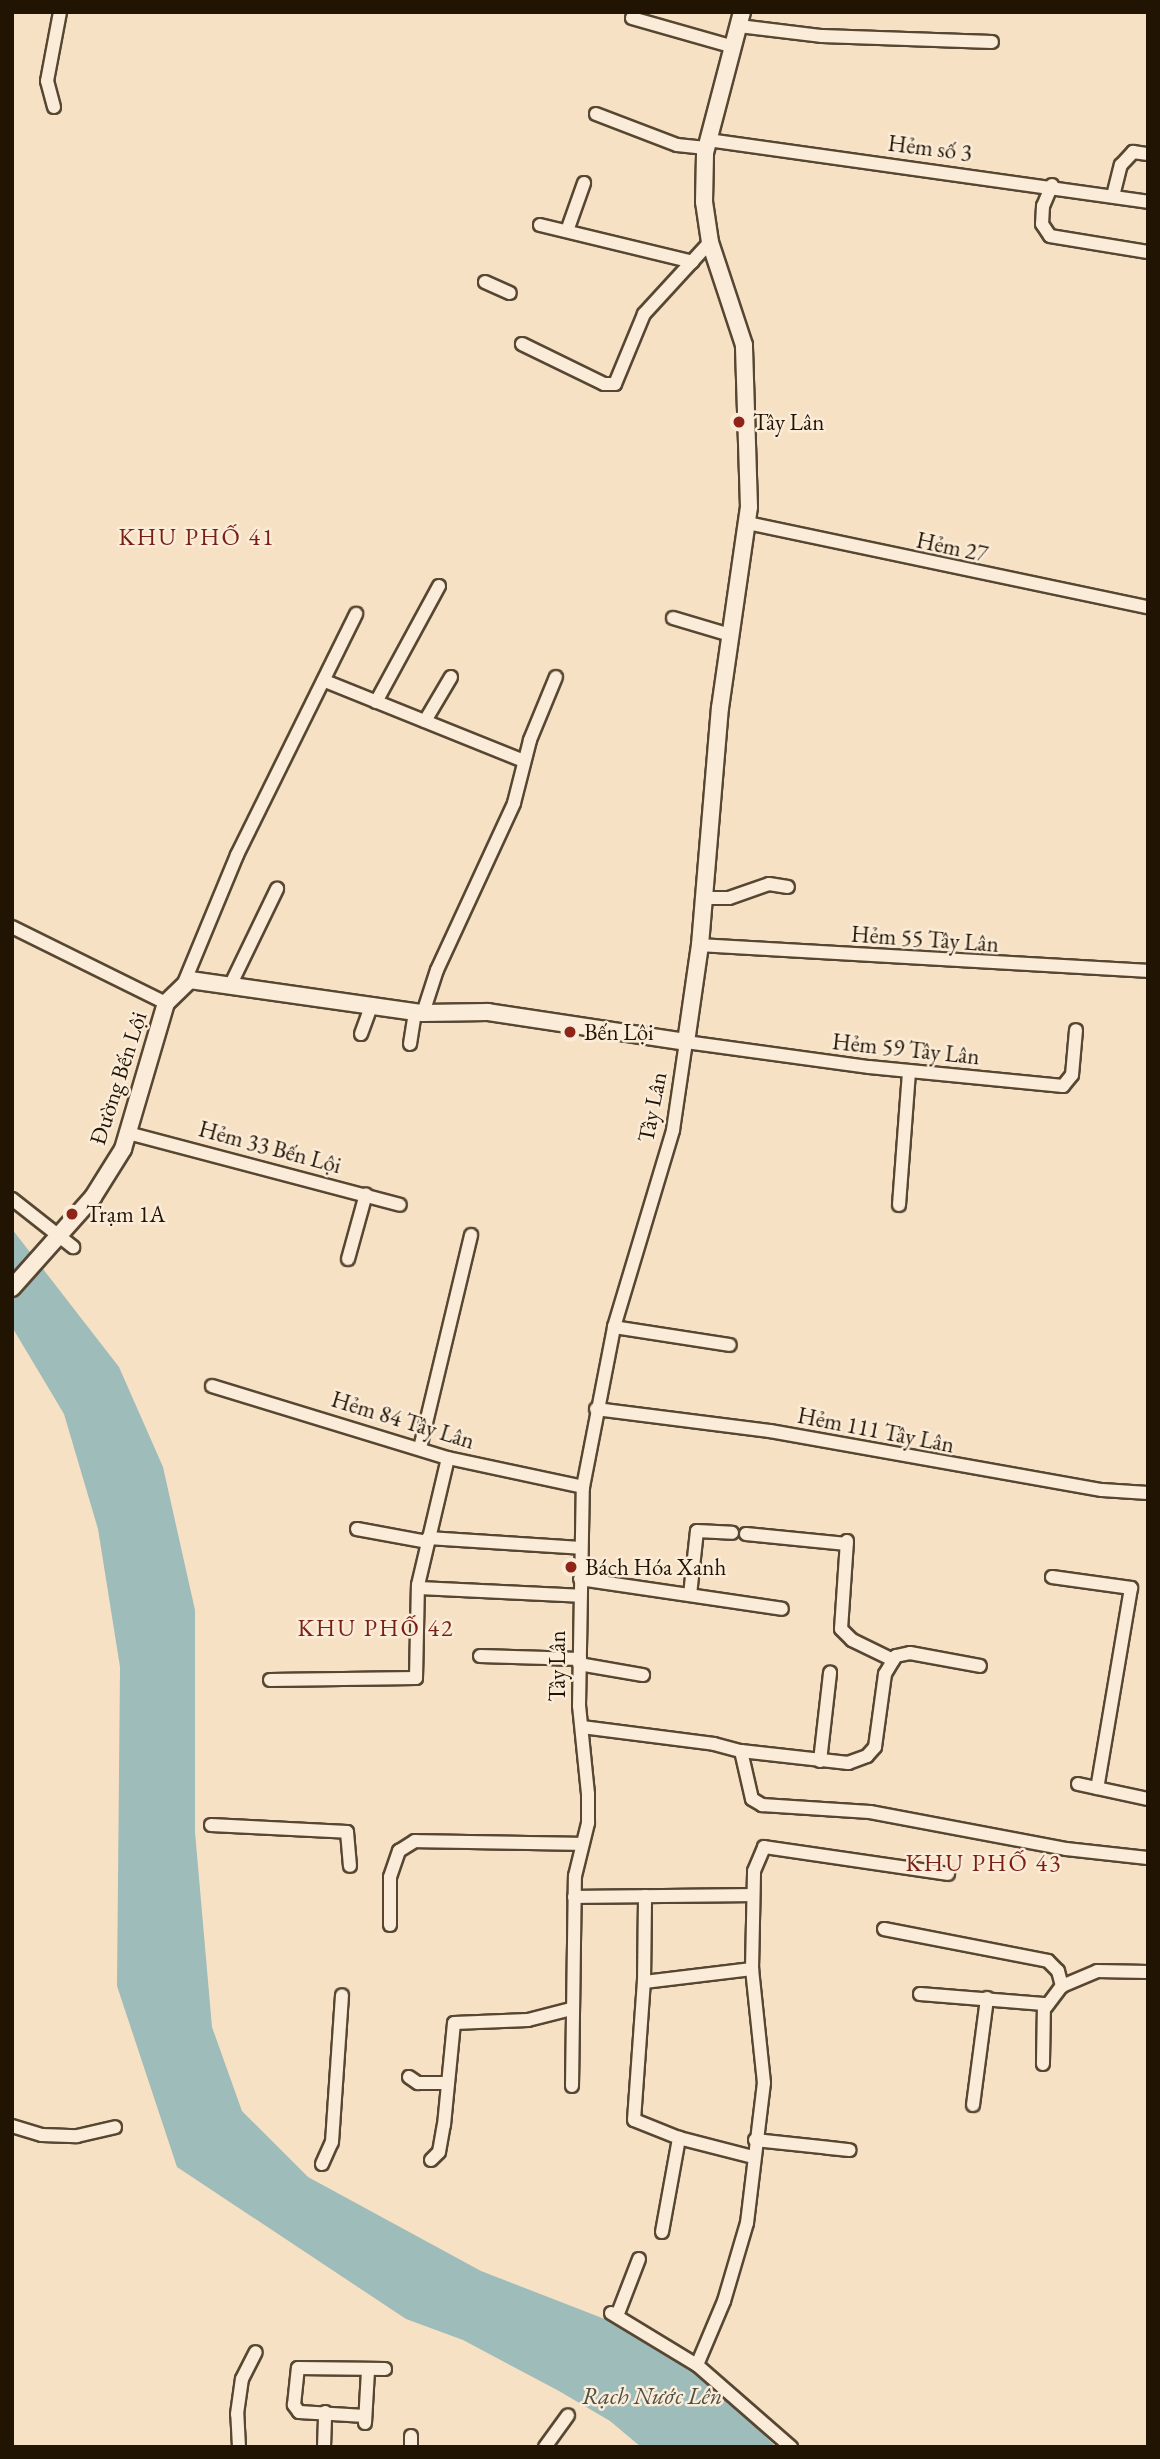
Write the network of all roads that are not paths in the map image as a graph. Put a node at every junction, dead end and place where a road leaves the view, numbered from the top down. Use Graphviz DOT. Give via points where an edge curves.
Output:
graph roads {
  1 [pos="60,12"];
  2 [pos="632,18"];
  3 [pos="741,19"];
  4 [pos="992,42"];
  5 [pos="734,47"];
  6 [pos="54,107"];
  7 [pos="596,114"];
  8 [pos="707,144"];
  9 [pos="1148,154"];
  10 [pos="584,183"];
  11 [pos="1052,185"];
  12 [pos="1113,196"];
  13 [pos="1148,202"];
  14 [pos="540,225"];
  15 [pos="567,232"];
  16 [pos="710,242"];
  17 [pos="1148,252"];
  18 [pos="693,262"];
  19 [pos="485,282"];
  20 [pos="510,293"];
  21 [pos="522,344"];
  22 [pos="748,523"];
  23 [pos="439,586"];
  24 [pos="1148,607"];
  25 [pos="356,614"];
  26 [pos="673,618"];
  27 [pos="730,635"];
  28 [pos="451,677"];
  29 [pos="556,677"];
  30 [pos="325,681"];
  31 [pos="376,702"];
  32 [pos="425,722"];
  33 [pos="524,761"];
  34 [pos="788,887"];
  35 [pos="277,889"];
  36 [pos="704,898"];
  37 [pos="17,929"];
  38 [pos="700,945"];
  39 [pos="1148,971"];
  40 [pos="184,983"];
  41 [pos="231,984"];
  42 [pos="166,1003"];
  43 [pos="372,1004"];
  44 [pos="419,1012"];
  45 [pos="1076,1030"];
  46 [pos="361,1034"];
  47 [pos="686,1042"];
  48 [pos="410,1044"];
  49 [pos="909,1071"];
  50 [pos="128,1133"];
  51 [pos="366,1194"];
  52 [pos="12,1199"];
  53 [pos="400,1205"];
  54 [pos="899,1205"];
  55 [pos="59,1234"];
  56 [pos="471,1235"];
  57 [pos="73,1247"];
  58 [pos="348,1259"];
  59 [pos="12,1288"];
  60 [pos="614,1327"];
  61 [pos="730,1345"];
  62 [pos="212,1386"];
  63 [pos="596,1409"];
  64 [pos="419,1448"];
  65 [pos="448,1458"];
  66 [pos="583,1487"];
  67 [pos="1148,1493"];
  68 [pos="357,1529"];
  69 [pos="732,1533"];
  70 [pos="746,1534"];
  71 [pos="428,1540"];
  72 [pos="581,1548"];
  73 [pos="1052,1577"];
  74 [pos="580,1579"];
  75 [pos="419,1588"];
  76 [pos="690,1595"];
  77 [pos="580,1597"];
  78 [pos="782,1609"];
  79 [pos="480,1656"];
  80 [pos="893,1660"];
  81 [pos="580,1662"];
  82 [pos="980,1666"];
  83 [pos="830,1673"];
  84 [pos="643,1675"];
  85 [pos="270,1679"];
  86 [pos="582,1727"];
  87 [pos="741,1751"];
  88 [pos="820,1761"];
  89 [pos="1078,1784"];
  90 [pos="1097,1788"];
  91 [pos="1148,1799"];
  92 [pos="211,1825"];
  93 [pos="582,1844"];
  94 [pos="1148,1858"];
  95 [pos="350,1866"];
  96 [pos="948,1874"];
  97 [pos="752,1895"];
  98 [pos="645,1896"];
  99 [pos="574,1897"];
  100 [pos="390,1925"];
  101 [pos="884,1929"];
  102 [pos="752,1969"];
  103 [pos="1148,1972"];
  104 [pos="644,1982"];
  105 [pos="1062,1986"];
  106 [pos="920,1994"];
  107 [pos="342,1995"];
  108 [pos="987,1998"];
  109 [pos="1046,2007"];
  110 [pos="571,2008"];
  111 [pos="1043,2064"];
  112 [pos="409,2077"];
  113 [pos="448,2083"];
  114 [pos="572,2086"];
  115 [pos="973,2105"];
  116 [pos="12,2126"];
  117 [pos="115,2127"];
  118 [pos="679,2138"];
  119 [pos="755,2140"];
  120 [pos="849,2150"];
  121 [pos="753,2157"];
  122 [pos="431,2160"];
  123 [pos="322,2164"];
  124 [pos="662,2232"];
  125 [pos="639,2259"];
  126 [pos="256,2352"];
  127 [pos="697,2365"];
  128 [pos="385,2369"];
  129 [pos="368,2371"];
  130 [pos="325,2412"];
  131 [pos="568,2416"];
  132 [pos="239,2447"];
  133 [pos="324,2447"];
  134 [pos="545,2447"];
  135 [pos="791,2447"];
  1 -- 6 [label="street" via="47,81"];
  2 -- 5 [label="street"];
  3 -- 4 [label="street" via="822,36"];
  3 -- 5 [label="street, Tây Lân"];
  5 -- 8 [label="street, Tây Lân"];
  7 -- 8 [label="street, Hẻm số 3" via="677,145"];
  8 -- 11 [label="street, Hẻm số 3"];
  8 -- 16 [label="street, Tây Lân" via="704,202"];
  9 -- 12 [label="street" via="1133,152 1121,165"];
  10 -- 15 [label="street"];
  11 -- 12 [label="street, Hẻm số 3"];
  11 -- 17 [label="street" via="1043,206 1042,224 1050,236"];
  12 -- 13 [label="street, Hẻm số 3"];
  14 -- 15 [label="street"];
  15 -- 18 [label="street"];
  16 -- 18 [label="street"];
  16 -- 22 [label="street, Tây Lân" via="744,345"];
  18 -- 21 [label="street" via="644,314 615,384 604,384"];
  19 -- 20 [label="street"];
  22 -- 24 [label="street, Hẻm 27"];
  22 -- 27 [label="street, Tây Lân"];
  23 -- 31 [label="street"];
  25 -- 30 [label="street"];
  26 -- 27 [label="street"];
  27 -- 36 [label="street, Tây Lân"];
  28 -- 32 [label="street"];
  29 -- 33 [label="street"];
  30 -- 31 [label="street"];
  30 -- 40 [label="street" via="237,855"];
  31 -- 32 [label="street"];
  32 -- 33 [label="street"];
  33 -- 44 [label="street" via="514,803"];
  34 -- 36 [label="street" via="769,884 729,898"];
  35 -- 41 [label="street"];
  36 -- 38 [label="street, Tây Lân"];
  37 -- 42 [label="street"];
  38 -- 39 [label="street, Hẻm 55 Tây Lân"];
  38 -- 47 [label="street, Tây Lân"];
  40 -- 41 [label="street"];
  40 -- 42 [label="street, Đường Bến Lội"];
  41 -- 43 [label="street"];
  42 -- 50 [label="street, Đường Bến Lội"];
  43 -- 44 [label="street"];
  43 -- 46 [label="street"];
  44 -- 47 [label="street" via="488,1012"];
  44 -- 48 [label="street"];
  45 -- 49 [label="street, Hẻm 59 Tây Lân" via="1072,1075 1063,1086"];
  47 -- 49 [label="street, Hẻm 59 Tây Lân"];
  47 -- 60 [label="street, Tây Lân" via="673,1130"];
  49 -- 54 [label="street"];
  50 -- 51 [label="street, Hẻm 33 Bến Lội"];
  50 -- 55 [label="street, Đường Bến Lội" via="93,1197"];
  51 -- 53 [label="street, Hẻm 33 Bến Lội"];
  51 -- 58 [label="street"];
  52 -- 55 [label="street"];
  55 -- 57 [label="street"];
  55 -- 59 [label="street, Đường Bến Lội"];
  56 -- 64 [label="street"];
  60 -- 61 [label="street"];
  60 -- 63 [label="street, Tây Lân"];
  62 -- 64 [label="street, Hẻm 84 Tây Lân"];
  63 -- 66 [label="street, Tây Lân"];
  63 -- 67 [label="street, Hẻm 111 Tây Lân" via="770,1431 1102,1490"];
  64 -- 65 [label="street, Hẻm 84 Tây Lân"];
  65 -- 66 [label="street, Hẻm 84 Tây Lân"];
  65 -- 71 [label="street"];
  66 -- 72 [label="street, Tây Lân"];
  68 -- 71 [label="street"];
  69 -- 76 [label="street" via="697,1531"];
  70 -- 80 [label="street" via="847,1542 841,1629 852,1640"];
  71 -- 72 [label="street"];
  71 -- 75 [label="street"];
  72 -- 74 [label="street, Tây Lân"];
  73 -- 90 [label="street" via="1131,1588"];
  74 -- 76 [label="street"];
  74 -- 77 [label="street, Tây Lân"];
  75 -- 77 [label="street"];
  75 -- 85 [label="street" via="416,1678"];
  76 -- 78 [label="street"];
  77 -- 81 [label="street, Tây Lân"];
  79 -- 81 [label="street"];
  80 -- 82 [label="street" via="910,1653"];
  80 -- 88 [label="street" via="885,1674 875,1747 867,1756 848,1763"];
  81 -- 84 [label="street"];
  81 -- 86 [label="street, Tây Lân"];
  83 -- 88 [label="street"];
  86 -- 87 [label="street"];
  86 -- 93 [label="street, Tây Lân" via="588,1794"];
  87 -- 88 [label="street"];
  87 -- 94 [label="street" via="752,1799 762,1805 870,1812 1066,1849"];
  89 -- 90 [label="street"];
  90 -- 91 [label="street"];
  92 -- 95 [label="street" via="347,1832"];
  93 -- 99 [label="street, Tây Lân"];
  93 -- 100 [label="street" via="415,1841 398,1851 390,1877"];
  96 -- 97 [label="street" via="764,1847 754,1871"];
  97 -- 98 [label="street"];
  97 -- 102 [label="street"];
  98 -- 99 [label="street"];
  98 -- 104 [label="street"];
  99 -- 110 [label="street, Tây Lân"];
  101 -- 105 [label="street" via="1048,1961 1058,1971"];
  102 -- 104 [label="street"];
  102 -- 119 [label="street" via="764,2083"];
  103 -- 105 [label="street" via="1097,1970"];
  104 -- 118 [label="street" via="634,2120"];
  105 -- 109 [label="street"];
  106 -- 108 [label="street"];
  107 -- 123 [label="street" via="332,2142"];
  108 -- 109 [label="street"];
  108 -- 115 [label="street"];
  109 -- 111 [label="street"];
  110 -- 113 [label="street" via="528,2020 454,2023"];
  110 -- 114 [label="street, Tây Lân"];
  112 -- 113 [label="street" via="418,2083"];
  113 -- 122 [label="street" via="439,2152"];
  116 -- 117 [label="street" via="65,2136"];
  118 -- 121 [label="street"];
  118 -- 124 [label="street"];
  119 -- 120 [label="street"];
  119 -- 121 [label="street"];
  121 -- 127 [label="street" via="747,2223 737,2262"];
  125 -- 127 [label="street" via="614,2314"];
  126 -- 132 [label="street" via="242,2379"];
  127 -- 135 [label="street"];
  128 -- 129 [label="street"];
  129 -- 130 [label="street" via="365,2420"];
  129 -- 130 [label="street" via="298,2368 294,2405 299,2412"];
  130 -- 133 [label="street"];
  131 -- 134 [label="street"];
}
